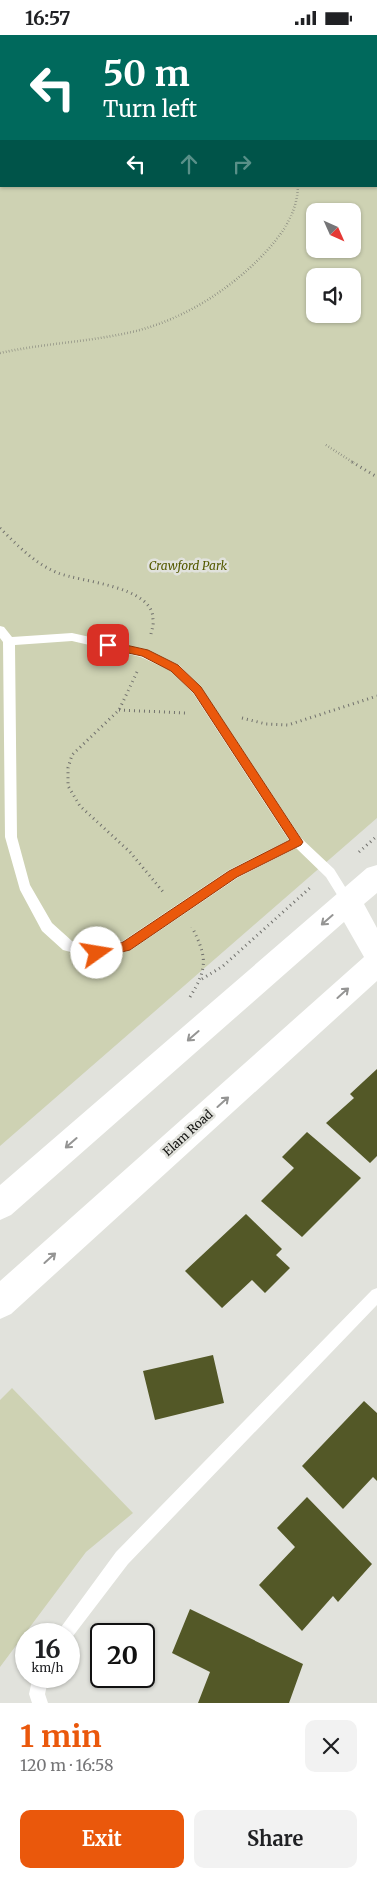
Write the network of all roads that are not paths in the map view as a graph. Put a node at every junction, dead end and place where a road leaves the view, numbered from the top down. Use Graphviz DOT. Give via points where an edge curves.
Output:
graph roads {
  1 [pos="0,630"];
  2 [pos="9,641"];
  3 [pos="297,842"];
  4 [pos="377,876"];
  5 [pos="348,902"];
  6 [pos="377,955"];
  7 [pos="377,963"];
  8 [pos="0,1205"];
  9 [pos="377,1295"];
  10 [pos="7,1297"];
  11 [pos="72,1623"];
  12 [pos="38,1688"];
  13 [pos="40,1703"];
  1 -- 2 [label="lane"];
  2 -- 3 [label="lane" via="72,637 144,653 175,668 197,690"];
  2 -- 3 [label="lane" via="11,837 24,886 47,927 68,946 97,953 126,946 233,874"];
  3 -- 5 [label="lane" via="330,873"];
  4 -- 5 [label="main road"];
  5 -- 6 [label="main road"];
  5 -- 8 [label="main road, one-way"];
  10 -- 7 [label="main road, Elam Road, one-way"];
  9 -- 11 [label="lane" via="122,1558"];
  12 -- 13 [label="lane"];
}
